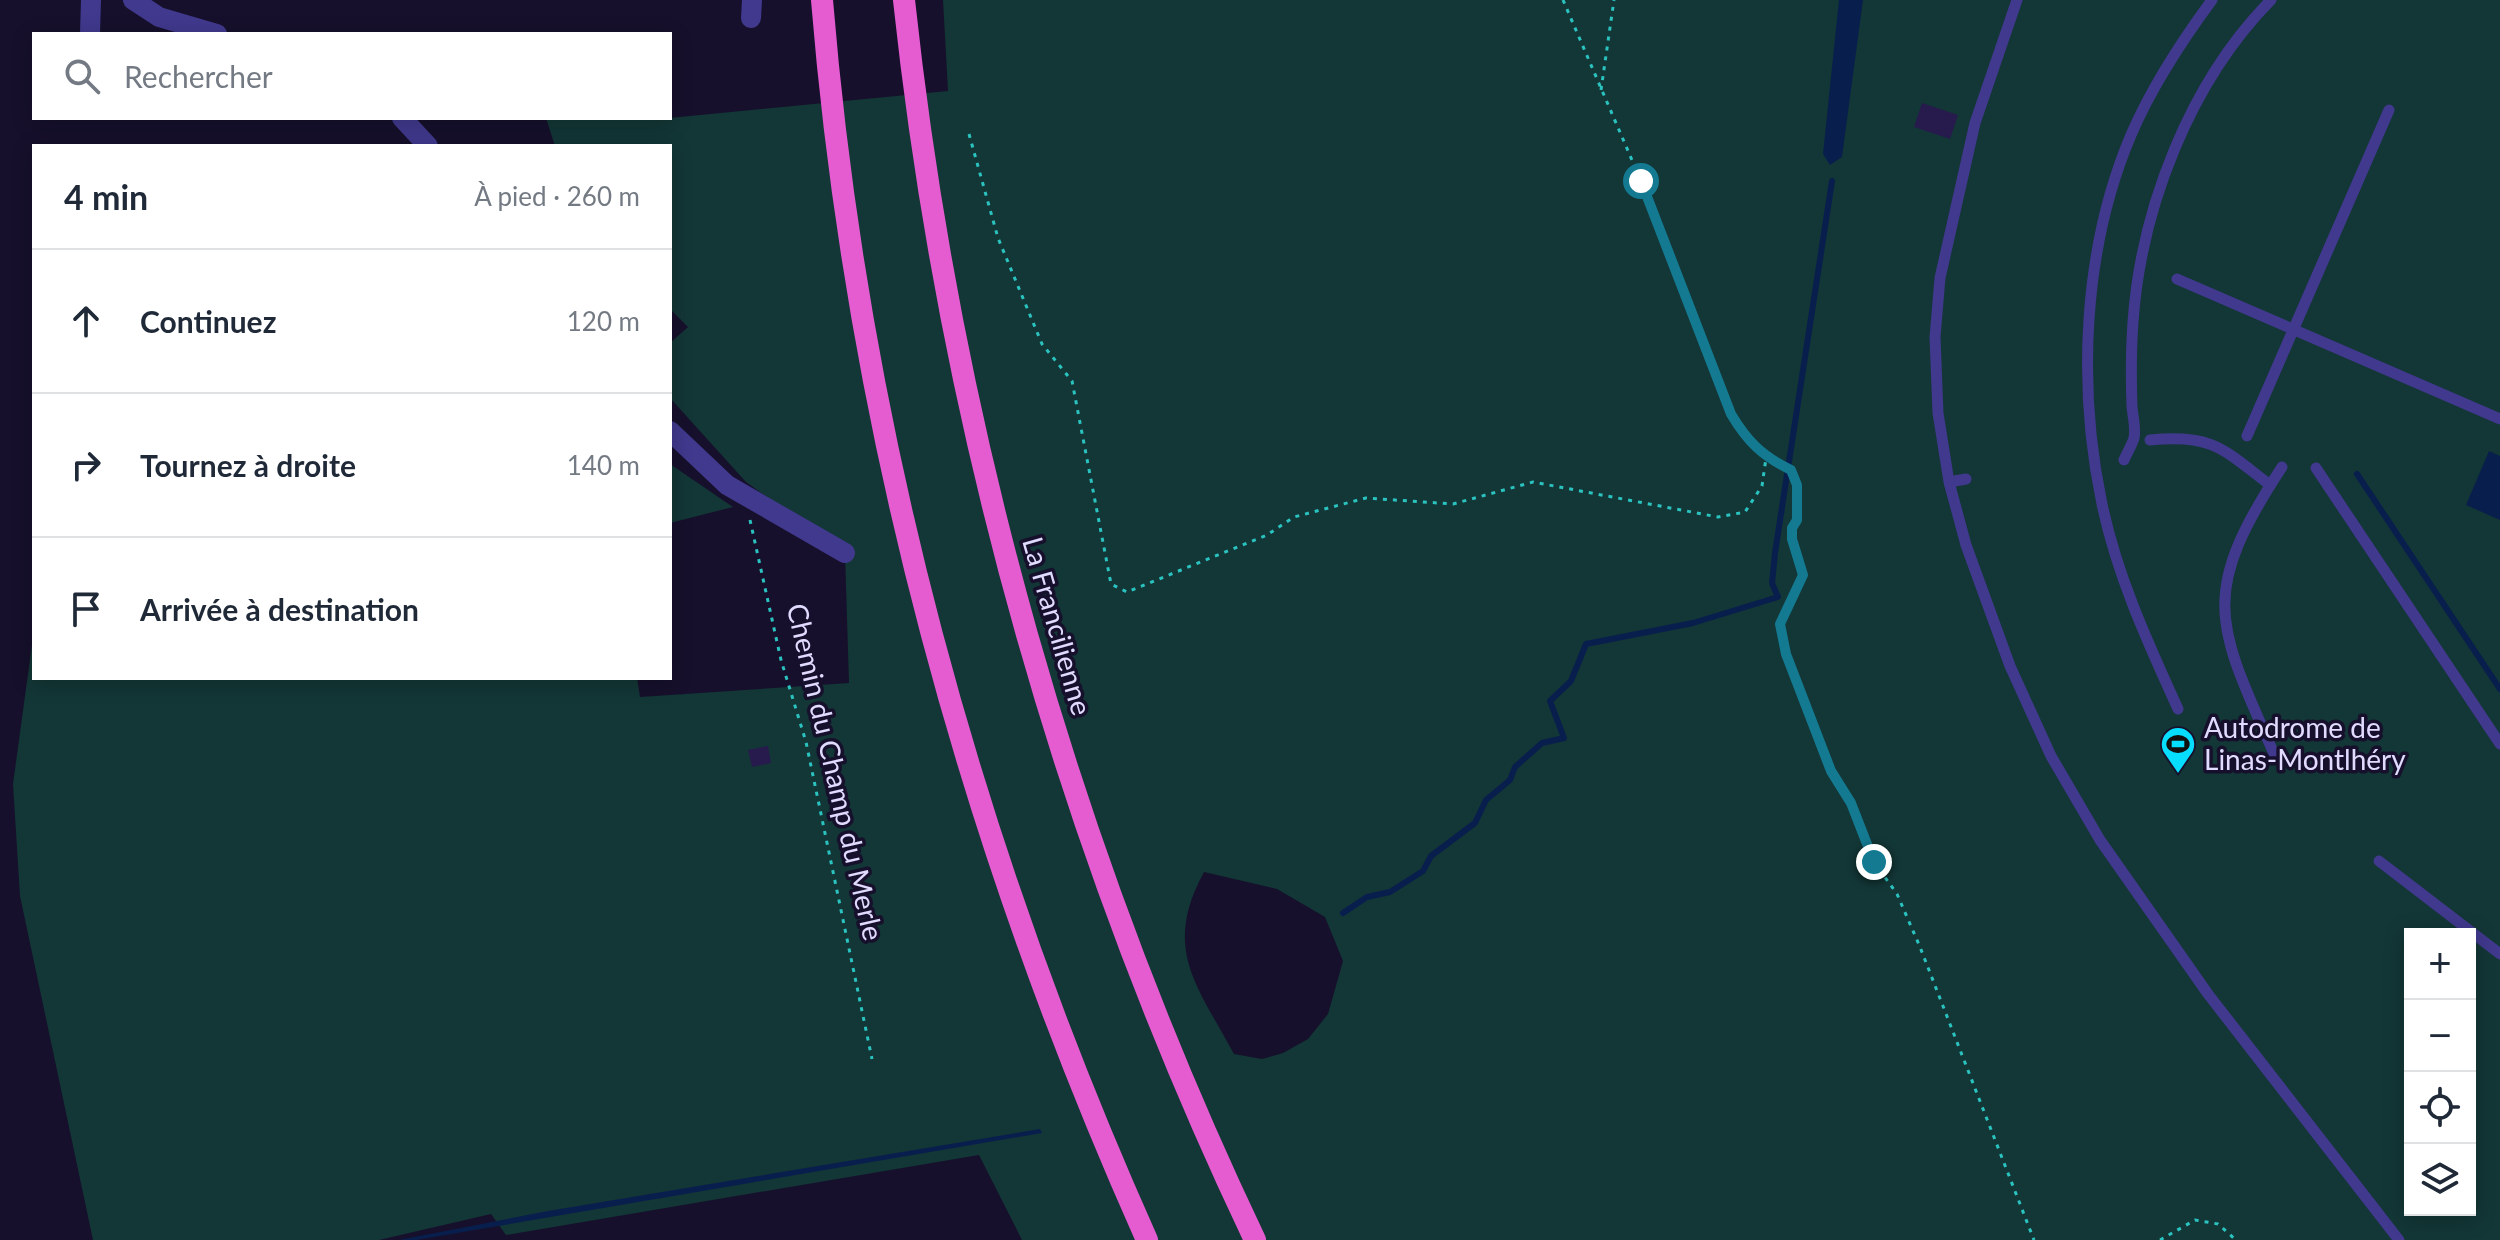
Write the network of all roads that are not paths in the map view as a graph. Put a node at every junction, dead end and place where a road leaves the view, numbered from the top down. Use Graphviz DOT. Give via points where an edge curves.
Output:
graph roads {
  1 [pos="91,0"];
  2 [pos="133,0"];
  3 [pos="822,0"];
  4 [pos="904,0"];
  5 [pos="2017,0"];
  6 [pos="2212,0"];
  7 [pos="2271,0"];
  8 [pos="90,32"];
  9 [pos="210,32"];
  10 [pos="2389,110"];
  11 [pos="404,120"];
  12 [pos="426,144"];
  13 [pos="2177,279"];
  14 [pos="2293,329"];
  15 [pos="2500,419"];
  16 [pos="672,433"];
  17 [pos="2247,436"];
  18 [pos="2150,440"];
  19 [pos="2124,460"];
  20 [pos="2282,467"];
  21 [pos="2316,468"];
  22 [pos="1966,479"];
  23 [pos="1949,482"];
  24 [pos="2270,485"];
  25 [pos="845,553"];
  26 [pos="2178,709"];
  27 [pos="2500,744"];
  28 [pos="2275,756"];
  29 [pos="2379,861"];
  30 [pos="2500,954"];
  31 [pos="1147,1240"];
  32 [pos="1255,1240"];
  33 [pos="2399,1240"];
  1 -- 8 [label="street"];
  2 -- 9 [label="street" via="159,17"];
  3 -- 31 [label="highway" via="833,115 868,350 941,676 1041,982"];
  4 -- 32 [label="highway, La Francilienne" via="919,132 953,323 980,456 1034,663 1146,991"];
  5 -- 23 [label="lane" via="1975,123 1940,278 1935,337 1938,413"];
  6 -- 26 [label="lane" via="2177,47 2131,135 2107,205 2089,307 2088,384 2102,504 2124,583"];
  7 -- 19 [label="lane" via="2241,35 2204,94 2175,149 2158,199 2134,304 2135,436"];
  10 -- 14 [label="lane"];
  11 -- 12 [label="street"];
  13 -- 14 [label="lane"];
  14 -- 15 [label="lane"];
  14 -- 17 [label="lane"];
  16 -- 25 [label="street" via="746,497"];
  18 -- 24 [label="lane" via="2203,440"];
  20 -- 24 [label="lane"];
  21 -- 27 [label="lane"];
  22 -- 23 [label="lane"];
  23 -- 33 [label="lane" via="2010,666 2051,756 2100,840 2208,994"];
  24 -- 28 [label="lane" via="2240,535 2223,604 2230,650"];
  29 -- 30 [label="lane"];
}
